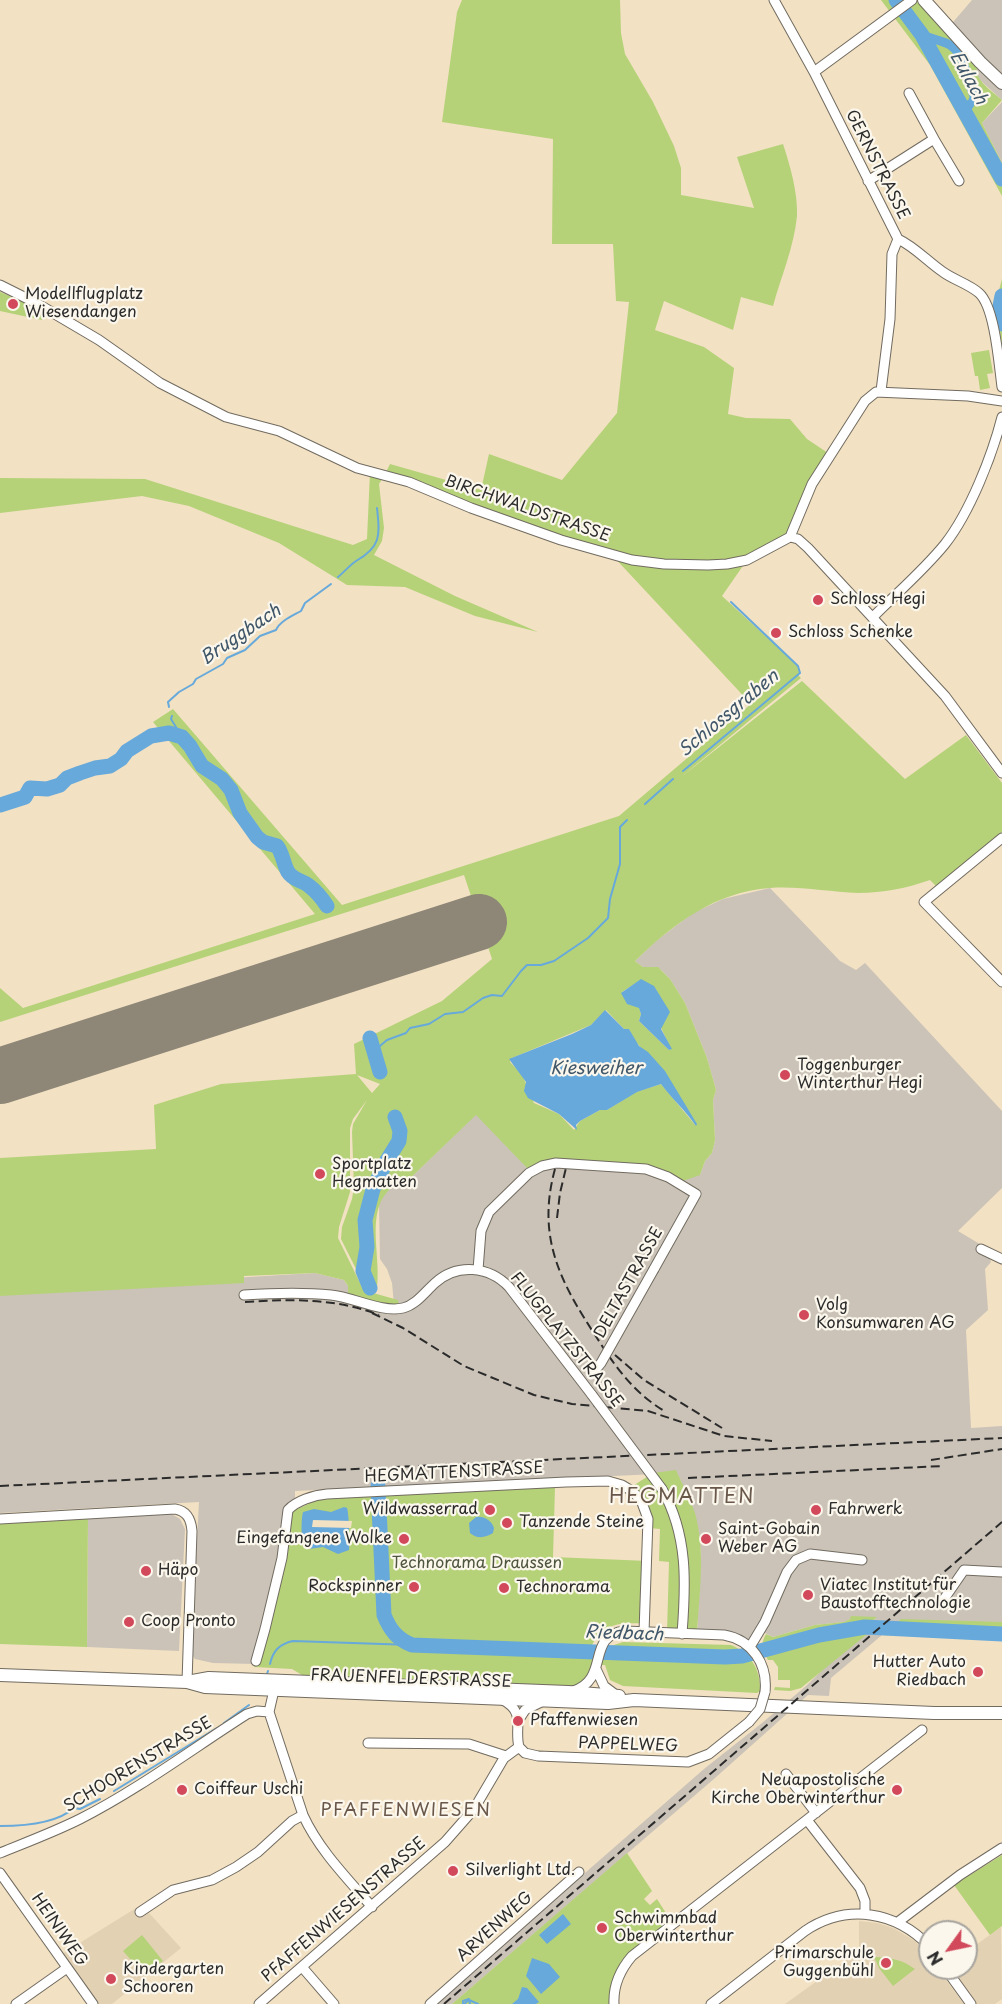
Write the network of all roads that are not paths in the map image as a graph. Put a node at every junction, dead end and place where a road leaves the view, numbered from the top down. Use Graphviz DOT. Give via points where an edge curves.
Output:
graph roads {
  1 [pos="774,0"];
  2 [pos="924,0"];
  3 [pos="905,5"];
  4 [pos="814,72"];
  5 [pos="1002,83"];
  6 [pos="909,93"];
  7 [pos="934,139"];
  8 [pos="868,181"];
  9 [pos="959,181"];
  10 [pos="898,239"];
  11 [pos="0,285"];
  12 [pos="1002,387"];
  13 [pos="881,391"];
  14 [pos="1002,401"];
  15 [pos="1002,417"];
  16 [pos="999,439"];
  17 [pos="790,537"];
  18 [pos="873,618"];
  19 [pos="1002,773"];
  20 [pos="1002,838"];
  21 [pos="1002,982"];
  22 [pos="981,1249"];
  23 [pos="1002,1259"];
  24 [pos="478,1270"];
  25 [pos="244,1295"];
  26 [pos="583,1383"];
  27 [pos="0,1519"];
  28 [pos="862,1560"];
  29 [pos="1002,1572"];
  30 [pos="944,1599"];
  31 [pos="644,1632"];
  32 [pos="682,1634"];
  33 [pos="752,1649"];
  34 [pos="256,1661"];
  35 [pos="596,1664"];
  36 [pos="0,1676"];
  37 [pos="187,1682"];
  38 [pos="274,1690"];
  39 [pos="568,1692"];
  40 [pos="621,1697"];
  41 [pos="503,1700"];
  42 [pos="634,1700"];
  43 [pos="542,1701"];
  44 [pos="269,1712"];
  45 [pos="1002,1713"];
  46 [pos="519,1721"];
  47 [pos="922,1730"];
  48 [pos="368,1743"];
  49 [pos="519,1747"];
  50 [pos="507,1756"];
  51 [pos="786,1774"];
  52 [pos="816,1813"];
  53 [pos="303,1815"];
  54 [pos="807,1820"];
  55 [pos="1002,1848"];
  56 [pos="0,1852"];
  57 [pos="579,1872"];
  58 [pos="0,1874"];
  59 [pos="372,1906"];
  60 [pos="140,1912"];
  61 [pos="864,1914"];
  62 [pos="898,1922"];
  63 [pos="918,1936"];
  64 [pos="302,1967"];
  65 [pos="67,1968"];
  66 [pos="954,1980"];
  67 [pos="16,2004"];
  68 [pos="93,2004"];
  69 [pos="260,2004"];
  70 [pos="334,2004"];
  71 [pos="430,2004"];
  72 [pos="614,2004"];
  73 [pos="711,2004"];
  74 [pos="971,2004"];
  1 -- 4 [label="street, GERNSTRASSE"];
  2 -- 5 [label="main road"];
  3 -- 4 [label="street"];
  4 -- 8 [label="street, GERNSTRASSE"];
  6 -- 7 [label="street"];
  7 -- 8 [label="street"];
  7 -- 9 [label="street"];
  8 -- 10 [label="street, GERNSTRASSE"];
  10 -- 12 [label="street" via="985,299"];
  10 -- 13 [label="street, GERNSTRASSE" via="892,254 890,319"];
  11 -- 17 [label="street, BIRCHWALDSTRASSE" via="99,340 160,383 226,417 279,431 357,468 409,482 561,540 632,560 708,565 747,560"];
  13 -- 14 [label="street"];
  13 -- 17 [label="street" via="865,402 812,484"];
  15 -- 16 [label="street"];
  16 -- 18 [label="street" via="948,539"];
  17 -- 18 [label="street" via="808,548"];
  18 -- 19 [label="street" via="945,696"];
  20 -- 21 [label="street" via="924,902"];
  22 -- 23 [label="street"];
  24 -- 25 [label="street" via="446,1275 415,1302 399,1309 311,1293"];
  24 -- 26 [label="street, FLUGPLATZSTRASSE" via="505,1283"];
  24 -- 26 [label="street, DELTASTRASSE, bridge" via="481,1231 487,1215 525,1177 542,1166 563,1163 646,1169 696,1194 601,1363"];
  26 -- 32 [label="street, FLUGPLATZSTRASSE, bridge" via="650,1470 676,1520 685,1572"];
  27 -- 37 [label="street" via="175,1509 186,1515 192,1531"];
  28 -- 33 [label="street" via="810,1554 796,1560"];
  29 -- 30 [label="street" via="964,1570"];
  31 -- 32 [label="street"];
  31 -- 34 [label="street, HEGMATTENSTRASSE" via="648,1519 641,1500 625,1487 603,1481 321,1495 288,1510 282,1558"];
  31 -- 35 [label="street" via="616,1632 602,1646"];
  32 -- 33 [label="street" via="729,1636"];
  33 -- 49 [label="street, PAPPELWEG, bridge" via="765,1674 765,1692 759,1709 710,1754 688,1762 538,1756"];
  35 -- 39 [label="street" via="591,1680"];
  35 -- 40 [label="street" via="604,1686"];
  36 -- 37 [label="main road, FRAUENFELDERSTRASSE"];
  37 -- 38 [label="main road, FRAUENFELDERSTRASSE" via="205,1687"];
  37 -- 39 [label="main road, FRAUENFELDERSTRASSE" via="206,1678"];
  38 -- 41 [label="main road, FRAUENFELDERSTRASSE"];
  38 -- 44 [label="street"];
  39 -- 40 [label="main road, FRAUENFELDERSTRASSE"];
  40 -- 42 [label="main road, FRAUENFELDERSTRASSE"];
  41 -- 43 [label="main road, FRAUENFELDERSTRASSE"];
  41 -- 46 [label="street" via="515,1710"];
  42 -- 43 [label="main road, FRAUENFELDERSTRASSE"];
  42 -- 45 [label="main road, FRAUENFELDERSTRASSE"];
  43 -- 46 [label="street" via="529,1707"];
  44 -- 53 [label="street"];
  44 -- 56 [label="street, SCHOORENSTRASSE" via="248,1714 89,1814"];
  46 -- 49 [label="street"];
  47 -- 52 [label="street"];
  48 -- 50 [label="street" via="469,1744"];
  49 -- 50 [label="street, PFAFFENWIESENSTRASSE"];
  50 -- 59 [label="street, PFAFFENWIESENSTRASSE" via="460,1826"];
  51 -- 52 [label="street"];
  52 -- 54 [label="street"];
  53 -- 59 [label="street" via="322,1849"];
  53 -- 60 [label="street" via="236,1867 212,1880 173,1890"];
  54 -- 61 [label="street" via="860,1888"];
  54 -- 72 [label="street" via="633,1956 618,1979"];
  55 -- 62 [label="street"];
  57 -- 71 [label="street, ARVENWEG"];
  58 -- 65 [label="street, HEINIWEG"];
  59 -- 64 [label="street, PFAFFENWIESENSTRASSE"];
  61 -- 62 [label="street"];
  61 -- 73 [label="street" via="834,1917 810,1928"];
  62 -- 63 [label="street"];
  64 -- 69 [label="street, PFAFFENWIESENSTRASSE"];
  64 -- 70 [label="street"];
  65 -- 67 [label="street"];
  65 -- 68 [label="street, HEINIWEG"];
  66 -- 74 [label="street"];
}
